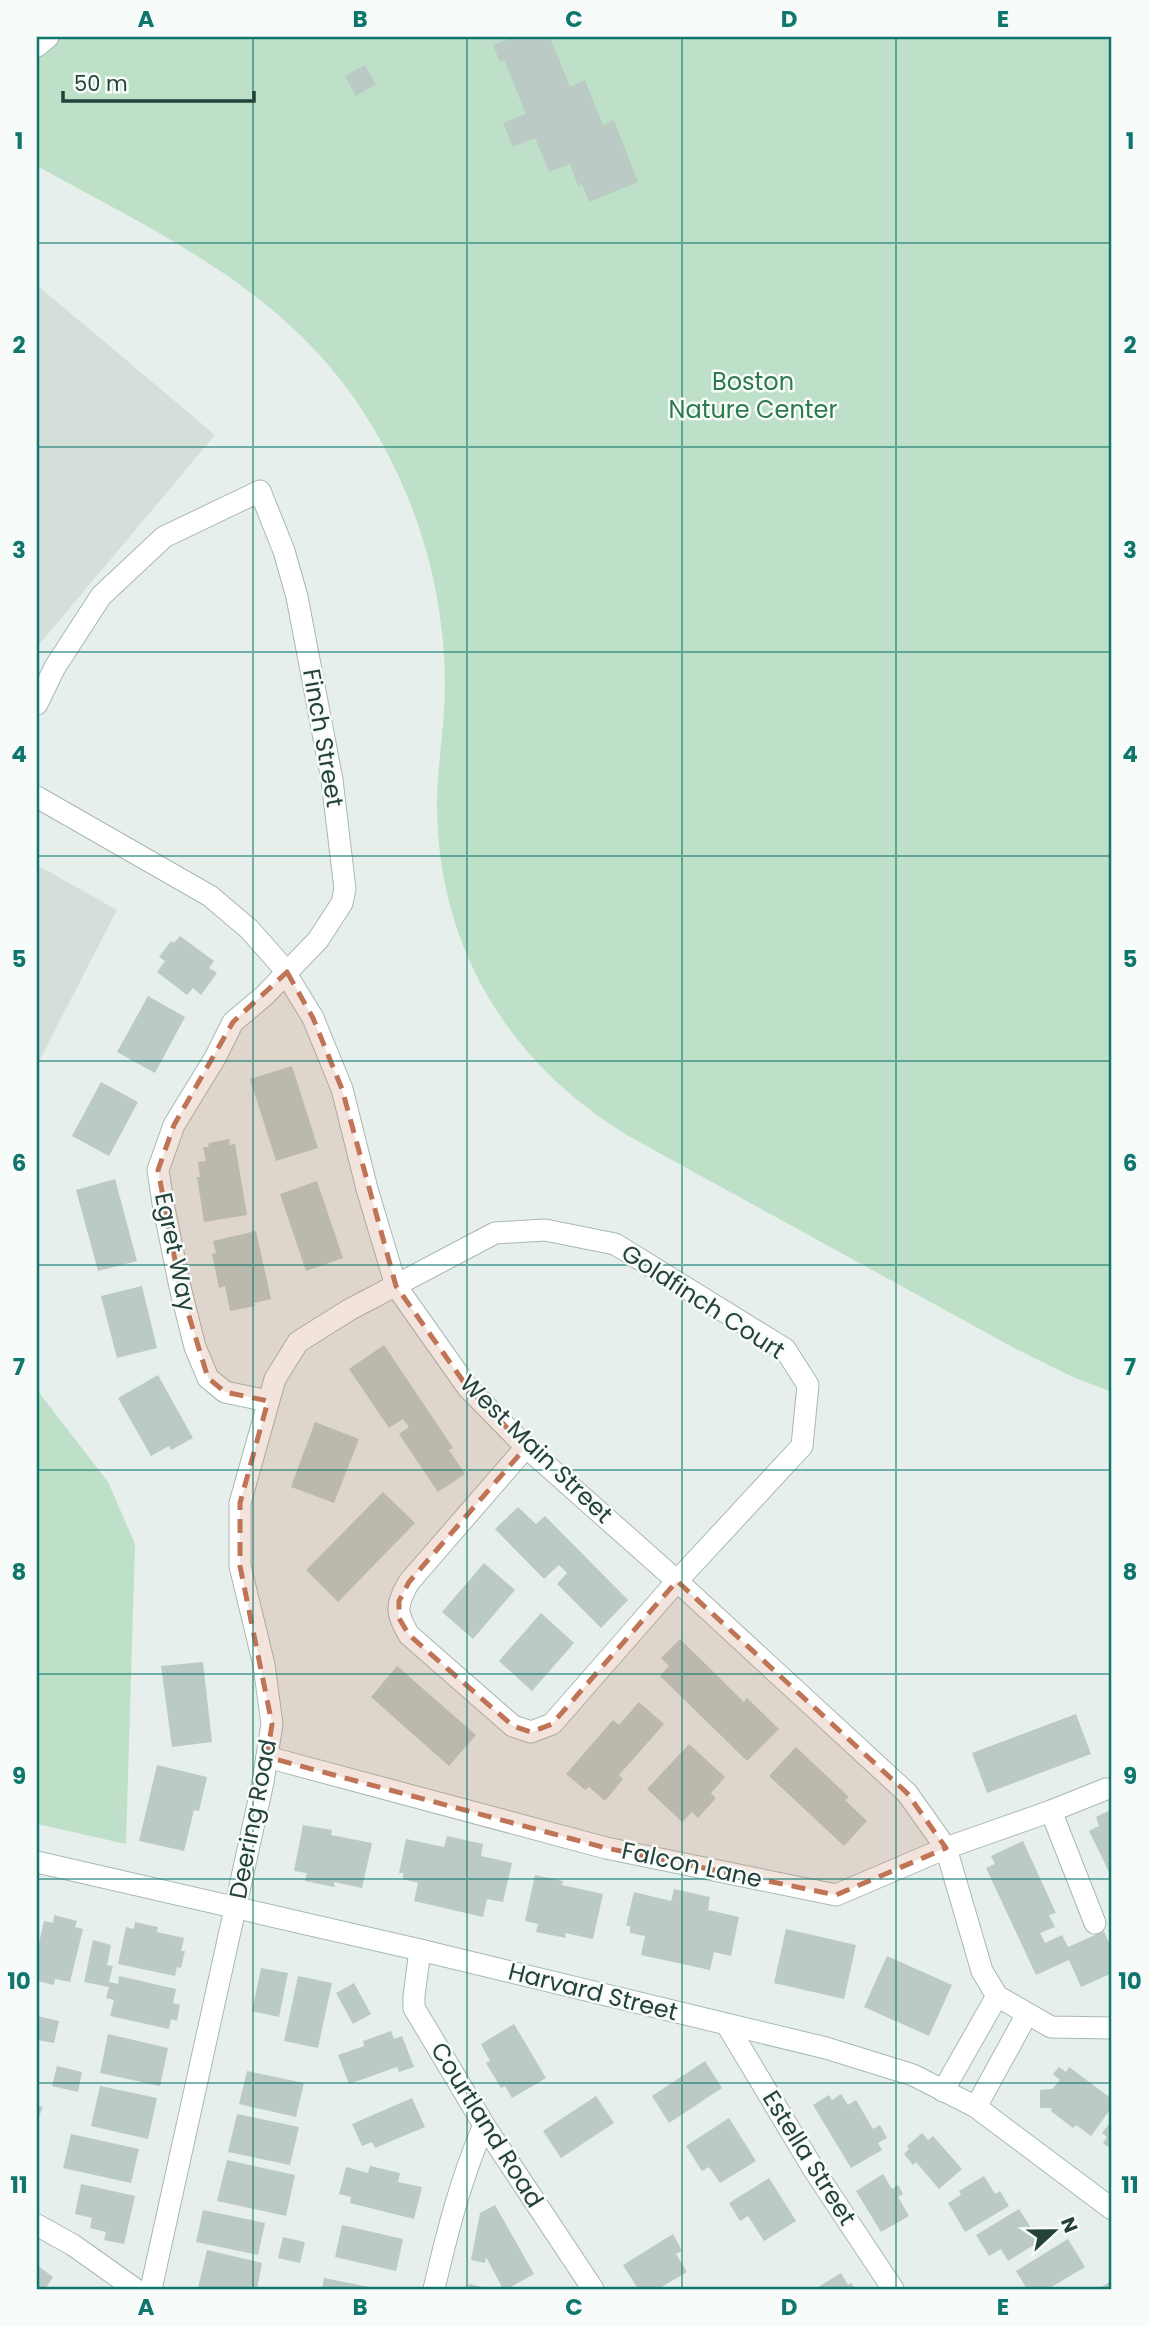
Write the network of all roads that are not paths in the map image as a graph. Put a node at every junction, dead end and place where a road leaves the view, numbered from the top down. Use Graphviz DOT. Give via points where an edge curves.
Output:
graph roads {
  1 [pos="48,37"];
  2 [pos="37,46"];
  3 [pos="37,704"];
  4 [pos="37,797"];
  5 [pos="287,972"];
  6 [pos="396,1286"];
  7 [pos="268,1401"];
  8 [pos="526,1447"];
  9 [pos="677,1581"];
  10 [pos="267,1757"];
  11 [pos="1106,1789"];
  12 [pos="1051,1811"];
  13 [pos="946,1848"];
  14 [pos="37,1862"];
  15 [pos="235,1908"];
  16 [pos="1096,1923"];
  17 [pos="420,1950"];
  18 [pos="997,1996"];
  19 [pos="1027,2014"];
  20 [pos="727,2025"];
  21 [pos="1112,2028"];
  22 [pos="943,2091"];
  23 [pos="976,2107"];
  24 [pos="484,2125"];
  25 [pos="1112,2209"];
  26 [pos="37,2225"];
  27 [pos="135,2289"];
  28 [pos="151,2289"];
  29 [pos="434,2289"];
  30 [pos="593,2289"];
  31 [pos="893,2289"];
  1 -- 2 [label="street"];
  3 -- 5 [label="street, Finch Street" via="101,596 164,537 260,491 297,597 332,780 345,890 333,919"];
  4 -- 5 [label="street, West Main Street" via="210,895 249,929"];
  5 -- 6 [label="street, West Main Street" via="313,1018 342,1089"];
  5 -- 7 [label="street, Egret Way" via="233,1022 174,1125 159,1170 180,1287 208,1378 225,1392"];
  6 -- 7 [label="street, Deering Road" via="298,1342 275,1378"];
  6 -- 8 [label="street, West Main Street" via="468,1388"];
  6 -- 9 [label="street, Goldfinch Court" via="495,1233 545,1230 615,1244 785,1349 808,1385 802,1446"];
  7 -- 10 [label="street, Deering Road" via="240,1503 240,1566 264,1665 272,1724"];
  8 -- 9 [label="street, West Main Street"];
  8 -- 9 [label="street, Goldfinch Court" via="409,1582 399,1601 399,1618 409,1635 513,1726 531,1732 552,1724"];
  9 -- 13 [label="street, West Main Street" via="907,1793"];
  10 -- 13 [label="street, Falcon Lane" via="606,1848 836,1895"];
  10 -- 15 [label="street, Deering Road"];
  11 -- 12 [label="street, Falcon Lane"];
  12 -- 13 [label="street, Falcon Lane"];
  12 -- 16 [label="street"];
  13 -- 18 [label="street, West Main Street" via="982,1971"];
  14 -- 15 [label="street, Harvard Street"];
  15 -- 17 [label="street, Harvard Street"];
  15 -- 28 [label="street, Deering Road"];
  17 -- 20 [label="street, Harvard Street"];
  17 -- 24 [label="street, Courtland Road" via="414,2008"];
  18 -- 19 [label="street"];
  18 -- 22 [label="street"];
  19 -- 21 [label="street" via="1051,2027"];
  19 -- 23 [label="street"];
  20 -- 22 [label="street, Harvard Street" via="827,2048 913,2075"];
  20 -- 31 [label="street, Estella Street" via="814,2170"];
  22 -- 23 [label="street, Harvard Street"];
  23 -- 25 [label="street, Harvard Street"];
  24 -- 29 [label="street" via="466,2165"];
  24 -- 30 [label="street, Courtland Road"];
  26 -- 27 [label="street"];
}
